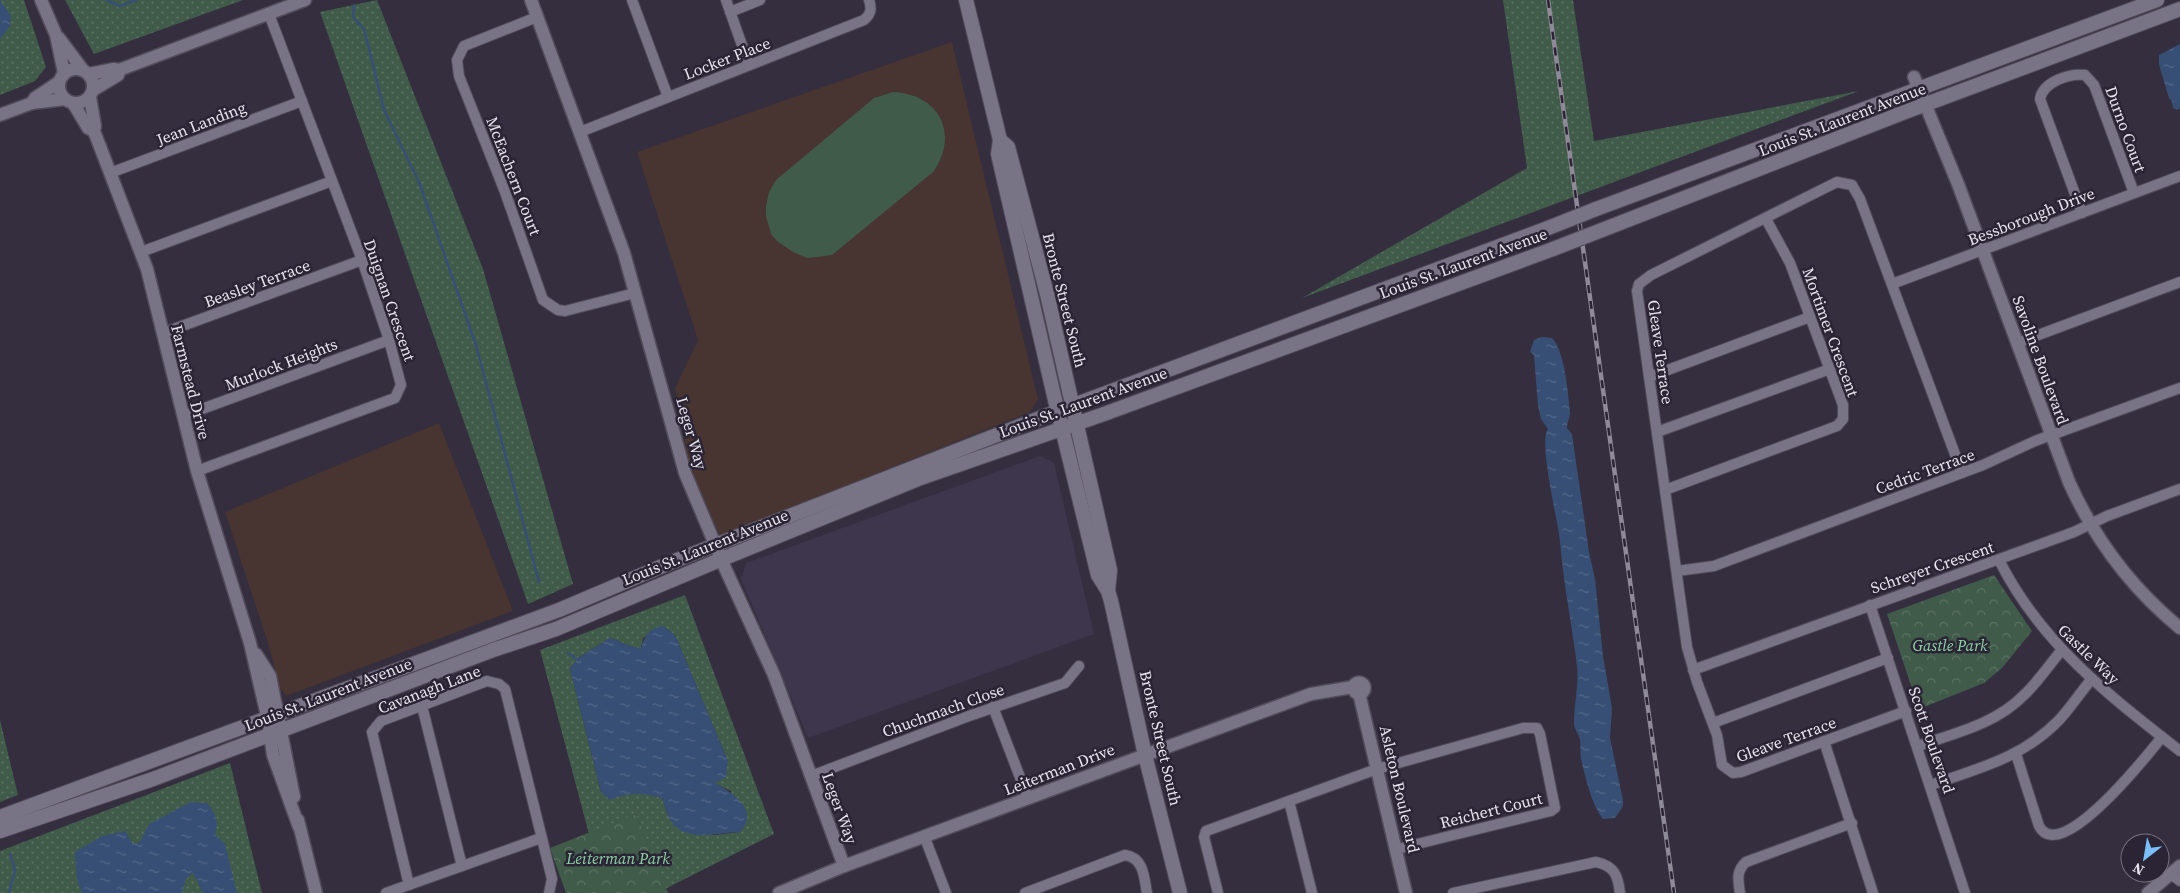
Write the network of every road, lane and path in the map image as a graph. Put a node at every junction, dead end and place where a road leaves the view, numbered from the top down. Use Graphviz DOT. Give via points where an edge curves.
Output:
graph roads {
  1 [pos="41,0"];
  2 [pos="305,0"];
  3 [pos="531,0"];
  4 [pos="632,0"];
  5 [pos="726,0"];
  6 [pos="760,0"];
  7 [pos="869,0"];
  8 [pos="966,0"];
  9 [pos="2157,0"];
  10 [pos="2180,9"];
  11 [pos="730,12"];
  12 [pos="269,14"];
  13 [pos="538,17"];
  14 [pos="56,34"];
  15 [pos="749,65"];
  16 [pos="119,70"];
  17 [pos="86,72"];
  18 [pos="62,77"];
  19 [pos="1917,83"];
  20 [pos="92,94"];
  21 [pos="668,97"];
  22 [pos="69,101"];
  23 [pos="302,101"];
  24 [pos="32,102"];
  25 [pos="1925,105"];
  26 [pos="0,115"];
  27 [pos="94,131"];
  28 [pos="580,132"];
  29 [pos="1000,140"];
  30 [pos="110,173"];
  31 [pos="2180,176"];
  32 [pos="332,180"];
  33 [pos="2134,193"];
  34 [pos="2082,213"];
  35 [pos="1766,218"];
  36 [pos="1983,250"];
  37 [pos="140,252"];
  38 [pos="362,260"];
  39 [pos="2180,282"];
  40 [pos="1892,284"];
  41 [pos="635,293"];
  42 [pos="1810,317"];
  43 [pos="163,333"];
  44 [pos="390,340"];
  45 [pos="2017,343"];
  46 [pos="1830,369"];
  47 [pos="1649,377"];
  48 [pos="2180,388"];
  49 [pos="1073,406"];
  50 [pos="1058,411"];
  51 [pos="183,416"];
  52 [pos="1078,423"];
  53 [pos="1063,428"];
  54 [pos="1657,432"];
  55 [pos="2051,436"];
  56 [pos="197,471"];
  57 [pos="1962,473"];
  58 [pos="2180,489"];
  59 [pos="1665,490"];
  60 [pos="2089,525"];
  61 [pos="716,545"];
  62 [pos="722,559"];
  63 [pos="1999,560"];
  64 [pos="1677,571"];
  65 [pos="1108,591"];
  66 [pos="1870,605"];
  67 [pos="2180,628"];
  68 [pos="2062,651"];
  69 [pos="1888,658"];
  70 [pos="1079,666"];
  71 [pos="1693,670"];
  72 [pos="2091,680"];
  73 [pos="1356,690"];
  74 [pos="422,706"];
  75 [pos="993,708"];
  76 [pos="1906,711"];
  77 [pos="1713,723"];
  78 [pos="274,725"];
  79 [pos="2162,737"];
  80 [pos="1824,741"];
  81 [pos="1918,746"];
  82 [pos="2180,751"];
  83 [pos="2016,754"];
  84 [pos="1145,755"];
  85 [pos="1377,769"];
  86 [pos="811,776"];
  87 [pos="1931,785"];
  88 [pos="1028,798"];
  89 [pos="1289,801"];
  90 [pos="0,817"];
  91 [pos="1852,823"];
  92 [pos="0,831"];
  93 [pos="542,838"];
  94 [pos="925,838"];
  95 [pos="1397,849"];
  96 [pos="462,866"];
  97 [pos="844,866"];
  98 [pos="2177,874"];
  99 [pos="409,885"];
  100 [pos="1965,890"];
  101 [pos="316,893"];
  102 [pos="386,893"];
  103 [pos="549,893"];
  104 [pos="779,893"];
  105 [pos="946,893"];
  106 [pos="1025,893"];
  107 [pos="1147,893"];
  108 [pos="1180,893"];
  109 [pos="1218,893"];
  110 [pos="1312,893"];
  111 [pos="1406,893"];
  112 [pos="1453,893"];
  113 [pos="1620,893"];
  114 [pos="1740,893"];
  115 [pos="1873,893"];
  116 [pos="2148,893"];
  1 -- 14 [label="street"];
  2 -- 12 [label="street"];
  3 -- 13 [label="street, Leger Way"];
  4 -- 21 [label="street"];
  5 -- 11 [label="street"];
  6 -- 11 [label="street"];
  7 -- 15 [label="street, Locker Place" via="870,15 864,20"];
  8 -- 29 [label="main road, Bronte Street South"];
  9 -- 19 [label="main road, Louis St. Laurent Avenue"];
  10 -- 25 [label="main road, Louis St. Laurent Avenue"];
  11 -- 15 [label="street"];
  12 -- 16 [label="street"];
  12 -- 23 [label="street, Duignan Crescent"];
  13 -- 28 [label="street, Leger Way"];
  13 -- 41 [label="street, McEachern Court" via="464,46 457,60 459,76 543,300 565,311"];
  14 -- 17 [label="street"];
  14 -- 18 [label="street"];
  15 -- 21 [label="street, Locker Place"];
  16 -- 17 [label="street"];
  16 -- 20 [label="street" via="118,75"];
  17 -- 18 [label="street" via="73,69"];
  17 -- 20 [label="street" via="92,79"];
  18 -- 22 [label="street" via="60,91"];
  18 -- 24 [label="street"];
  19 -- 25 [label="street, Savoline Boulevard"];
  19 -- 49 [label="main road, Louis St. Laurent Avenue, bridge" via="1548,228"];
  20 -- 22 [label="street" via="82,103"];
  20 -- 27 [label="street, Farmstead Drive"];
  21 -- 28 [label="street, Locker Place"];
  22 -- 24 [label="street"];
  22 -- 27 [label="street, Farmstead Drive" via="88,128"];
  23 -- 30 [label="street, Jean Landing"];
  23 -- 32 [label="street, Duignan Crescent"];
  24 -- 26 [label="street"];
  25 -- 36 [label="street, Savoline Boulevard"];
  25 -- 52 [label="main road, Louis St. Laurent Avenue, bridge" via="1602,230"];
  27 -- 30 [label="street, Farmstead Drive"];
  28 -- 41 [label="street, Leger Way" via="624,252"];
  29 -- 49 [label="main road, Bronte Street South" via="1008,147"];
  29 -- 50 [label="main road, Bronte Street South" via="998,154"];
  30 -- 37 [label="street, Farmstead Drive"];
  31 -- 33 [label="street, Bessborough Drive"];
  32 -- 37 [label="street"];
  32 -- 38 [label="street, Duignan Crescent"];
  33 -- 34 [label="street, Bessborough Drive"];
  33 -- 34 [label="street, Durno Court" via="2090,79 2078,74 2063,78 2044,88 2040,99"];
  34 -- 36 [label="street, Bessborough Drive"];
  35 -- 40 [label="street, Gleave Terrace" via="1837,182 1852,185"];
  35 -- 42 [label="street, Mortimer Crescent" via="1790,262"];
  35 -- 47 [label="street, Gleave Terrace" via="1639,284 1637,292"];
  36 -- 40 [label="street, Bessborough Drive"];
  36 -- 45 [label="street, Savoline Boulevard"];
  37 -- 43 [label="street, Farmstead Drive"];
  38 -- 43 [label="street, Beasley Terrace"];
  38 -- 44 [label="street, Duignan Crescent"];
  39 -- 45 [label="street"];
  40 -- 57 [label="street, Gleave Terrace"];
  41 -- 61 [label="street, Leger Way" via="685,472"];
  42 -- 46 [label="street, Mortimer Crescent"];
  42 -- 47 [label="street"];
  43 -- 51 [label="street, Farmstead Drive"];
  44 -- 51 [label="street, Murlock Heights"];
  44 -- 56 [label="street, Duignan Crescent" via="401,386 395,398"];
  45 -- 55 [label="street, Savoline Boulevard"];
  46 -- 54 [label="street"];
  46 -- 59 [label="street, Mortimer Crescent" via="1845,412 1837,426"];
  47 -- 54 [label="street, Gleave Terrace"];
  48 -- 55 [label="street, Cedric Terrace"];
  49 -- 50 [label="main road, Louis St. Laurent Avenue"];
  49 -- 52 [label="main road, Bronte Street South"];
  50 -- 53 [label="main road, Bronte Street South"];
  50 -- 61 [label="main road, Louis St. Laurent Avenue"];
  51 -- 56 [label="street, Farmstead Drive"];
  52 -- 53 [label="main road, Louis St. Laurent Avenue"];
  52 -- 65 [label="main road, Bronte Street South" via="1110,570"];
  53 -- 62 [label="main road, Louis St. Laurent Avenue" via="918,479"];
  53 -- 65 [label="main road, Bronte Street South" via="1098,574"];
  54 -- 59 [label="street, Gleave Terrace"];
  55 -- 57 [label="street, Cedric Terrace"];
  55 -- 60 [label="street, Savoline Boulevard"];
  56 -- 78 [label="street, Farmstead Drive"];
  57 -- 64 [label="street, Cedric Terrace" via="1714,566"];
  58 -- 60 [label="street, Schreyer Crescent"];
  59 -- 64 [label="street, Gleave Terrace"];
  60 -- 63 [label="street, Schreyer Crescent"];
  60 -- 67 [label="street, Savoline Boulevard" via="2138,590"];
  61 -- 62 [label="street, Leger Way"];
  61 -- 78 [label="main road, Louis St. Laurent Avenue"];
  62 -- 78 [label="main road, Louis St. Laurent Avenue" via="556,629"];
  62 -- 86 [label="street, Leger Way" via="774,675"];
  63 -- 66 [label="street, Schreyer Crescent"];
  63 -- 68 [label="street, Gastle Way" via="2031,613"];
  64 -- 71 [label="street, Gleave Terrace"];
  65 -- 84 [label="main road, Bronte Street South"];
  66 -- 69 [label="street, Scott Boulevard"];
  66 -- 71 [label="street, Schreyer Crescent"];
  68 -- 72 [label="street, Gastle Way"];
  68 -- 81 [label="street" via="2009,708 1988,721"];
  69 -- 76 [label="street, Scott Boulevard"];
  69 -- 77 [label="street"];
  70 -- 75 [label="street, Chuchmach Close" via="1064,683"];
  71 -- 77 [label="street, Gleave Terrace"];
  72 -- 79 [label="street, Gastle Way"];
  72 -- 83 [label="street" via="2059,720"];
  73 -- 84 [label="street, Leiterman Drive" via="1311,694"];
  73 -- 85 [label="street, Asleton Boulevard"];
  74 -- 93 [label="street, Cavanagh Lane" via="487,681 500,684 504,689"];
  74 -- 96 [label="street"];
  74 -- 99 [label="street, Cavanagh Lane" via="381,721 372,732"];
  75 -- 86 [label="street, Chuchmach Close"];
  75 -- 88 [label="street"];
  76 -- 80 [label="street, Gleave Terrace"];
  76 -- 81 [label="street, Scott Boulevard"];
  77 -- 80 [label="street, Gleave Terrace" via="1722,765 1732,773"];
  78 -- 90 [label="main road, Louis St. Laurent Avenue"];
  78 -- 92 [label="main road, Louis St. Laurent Avenue" via="153,779"];
  78 -- 101 [label="street, Farmstead Drive" via="273,755 299,827"];
  79 -- 82 [label="street, Gastle Way"];
  79 -- 83 [label="street" via="2111,797 2076,824 2054,836 2046,834 2039,826"];
  80 -- 91 [label="street"];
  81 -- 87 [label="street, Scott Boulevard"];
  83 -- 87 [label="street"];
  84 -- 88 [label="street, Leiterman Drive"];
  84 -- 108 [label="main road, Bronte Street South"];
  85 -- 89 [label="street"];
  85 -- 95 [label="street, Asleton Boulevard"];
  85 -- 95 [label="street, Reichert Court" via="1523,728 1537,728 1540,734 1555,808"];
  86 -- 97 [label="street, Leger Way"];
  87 -- 100 [label="street, Scott Boulevard"];
  88 -- 94 [label="street, Leiterman Drive"];
  89 -- 109 [label="street" via="1206,831 1204,837"];
  89 -- 110 [label="street"];
  91 -- 114 [label="street" via="1746,862 1739,868"];
  91 -- 115 [label="street"];
  93 -- 96 [label="street"];
  93 -- 103 [label="street, Cavanagh Lane" via="552,879"];
  94 -- 97 [label="street, Leiterman Drive"];
  94 -- 105 [label="street"];
  95 -- 111 [label="street, Asleton Boulevard"];
  96 -- 99 [label="street"];
  97 -- 104 [label="street, Leiterman Drive"];
  98 -- 116 [label="street"];
  99 -- 102 [label="street"];
  106 -- 107 [label="street" via="1124,855 1132,857 1143,869"];
  112 -- 113 [label="street" via="1596,862 1615,871"];
}
